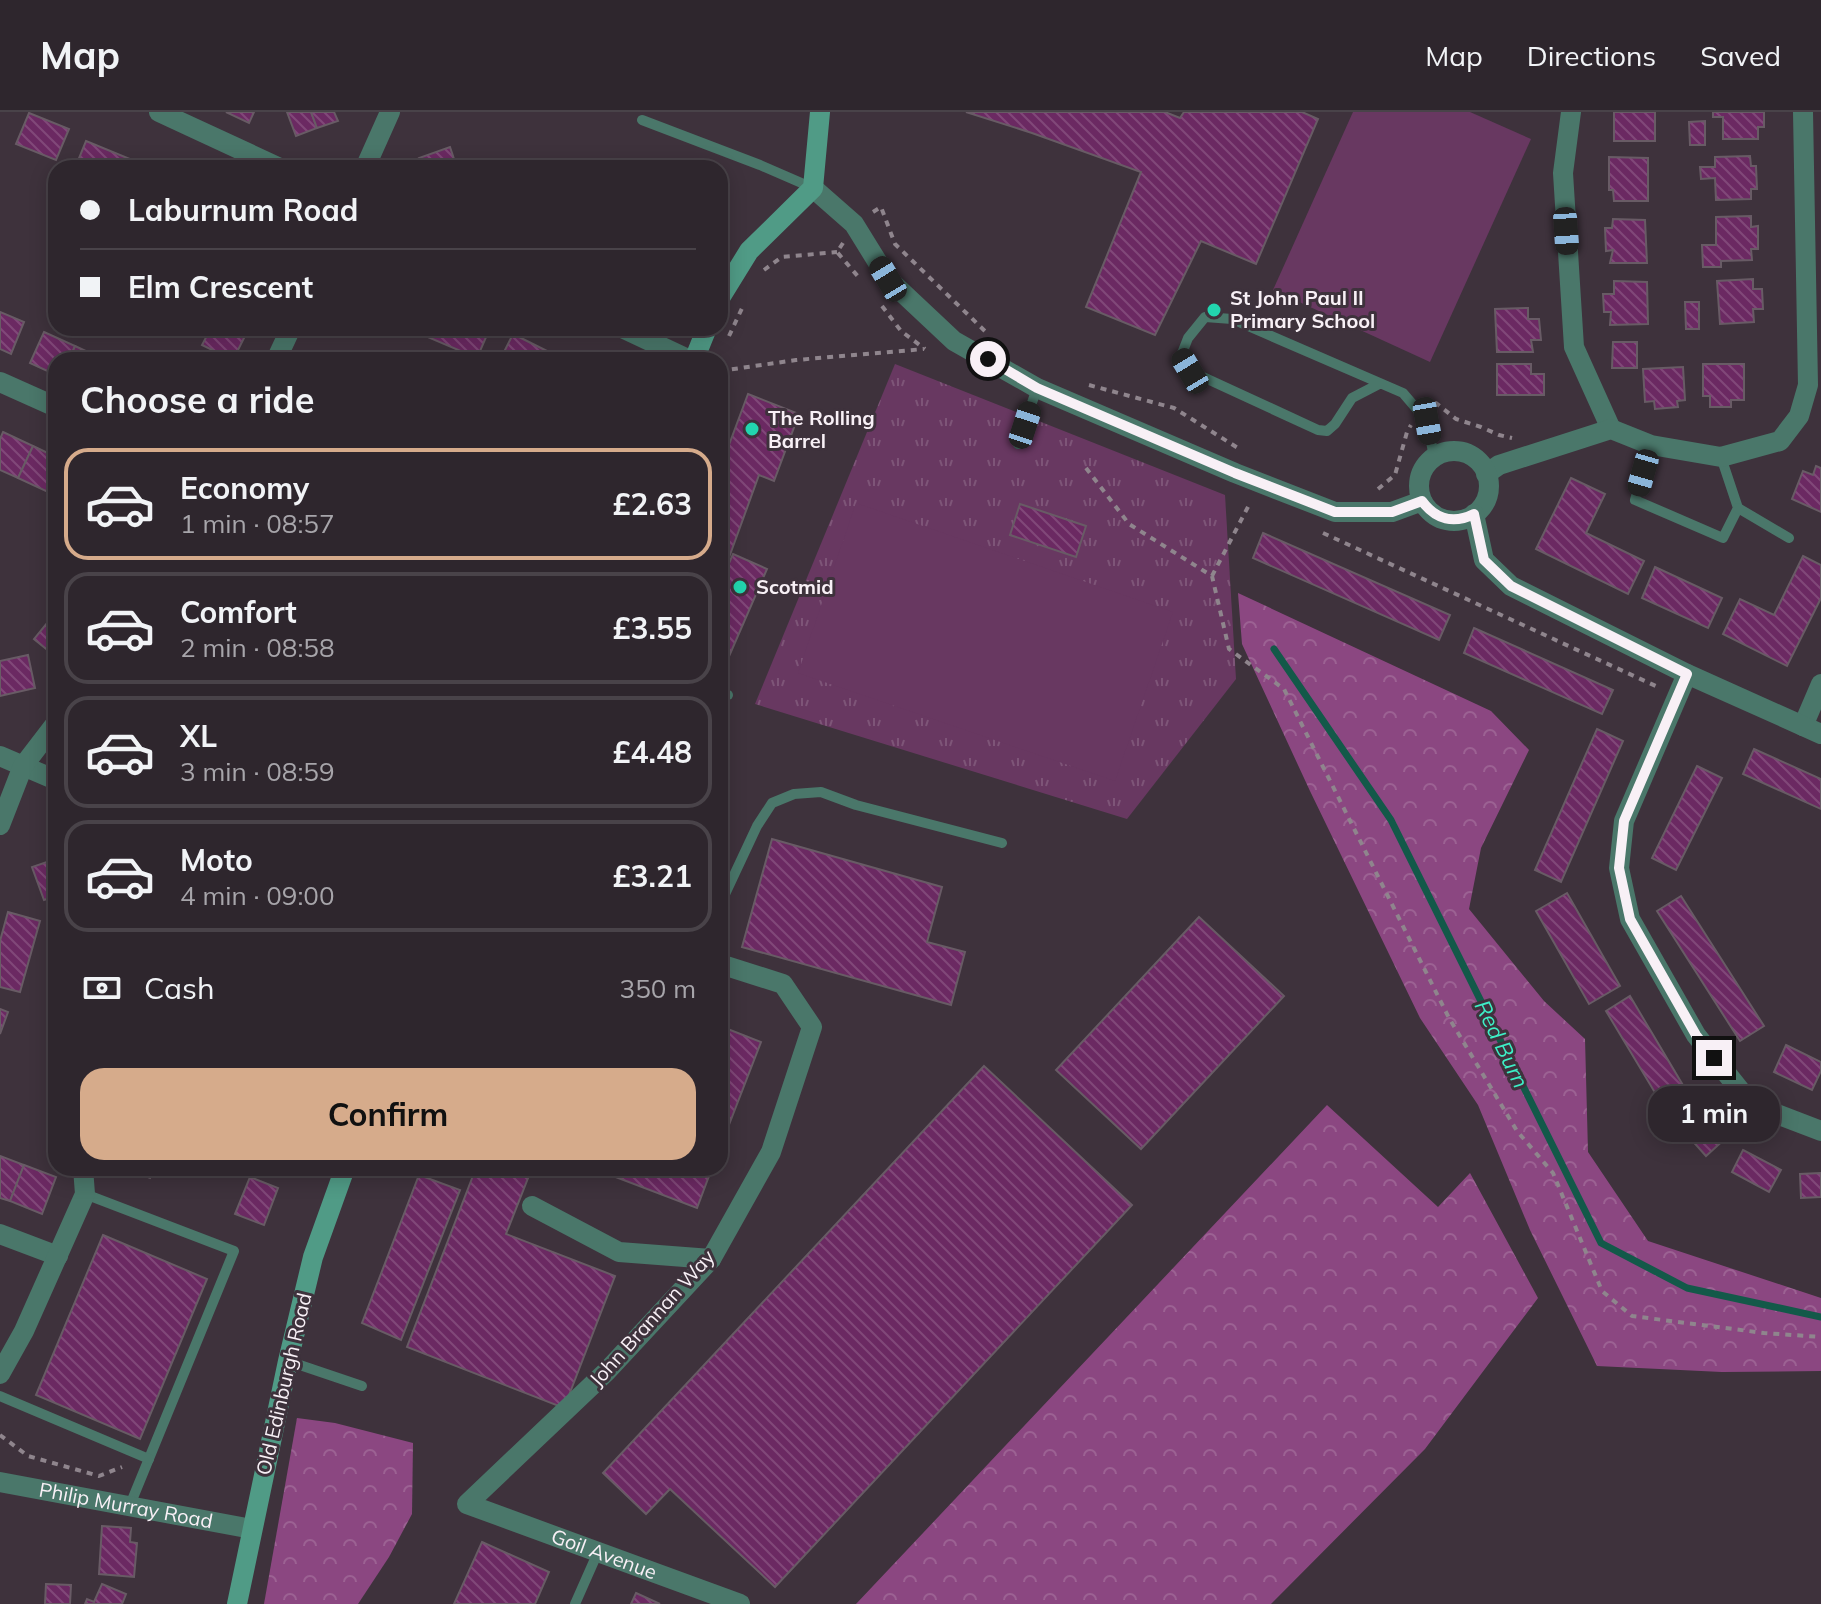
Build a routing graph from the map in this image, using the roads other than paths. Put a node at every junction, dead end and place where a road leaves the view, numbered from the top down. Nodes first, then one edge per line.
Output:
1 (159, 112) edge
2 (390, 112) edge
3 (820, 112) edge
4 (1571, 112) edge
5 (1803, 112) edge
6 (642, 120) dead end
7 (263, 160) edge
8 (369, 160) edge
9 (813, 188) junction
10 (728, 285) edge
11 (640, 336) edge
12 (674, 352) edge
13 (0, 382) edge
14 (1379, 384) junction
15 (1037, 388) junction
16 (48, 403) edge
17 (1611, 429) junction
18 (1018, 444) dead end
19 (1651, 445) junction
20 (1434, 457) junction
21 (1721, 457) junction
22 (1486, 474) junction
23 (1422, 501) junction
24 (1738, 508) junction
25 (1474, 514) junction
26 (1789, 538) dead end
27 (1687, 674) junction
28 (1821, 684) edge
29 (1812, 730) edge
30 (48, 733) edge
31 (0, 756) edge
32 (23, 766) junction
33 (48, 777) edge
34 (0, 825) edge
35 (1002, 843) dead end
36 (728, 888) edge
37 (728, 967) edge
38 (1821, 1131) edge
39 (84, 1176) edge
40 (342, 1176) edge
41 (85, 1194) junction
42 (532, 1206) dead end
43 (0, 1234) edge
44 (58, 1256) junction
45 (711, 1259) junction
46 (288, 1361) junction
47 (0, 1374) edge
48 (362, 1386) dead end
49 (0, 1396) edge
50 (149, 1459) junction
51 (0, 1482) edge
52 (467, 1504) joint
53 (130, 1505) junction
54 (252, 1529) junction
55 (598, 1552) junction
56 (237, 1604) edge
57 (575, 1604) edge
58 (740, 1604) edge

1 - 7 street
2 - 8 street
3 - 9 main road
4 - 17 street
5 - 21 street
6 - 9 lane
9 - 10 main road
9 - 15 street
11 - 12 street
13 - 16 street
14 - 14 lane
14 - 20 lane
15 - 18 lane
15 - 23 street
17 - 19 street
17 - 22 street
19 - 21 street
19 - 24 lane
20 - 22 street
20 - 23 street
21 - 24 lane
22 - 25 street
23 - 25 street
24 - 26 lane
25 - 27 street
27 - 29 street
27 - 38 street
28 - 29 street
30 - 32 street
31 - 32 street
32 - 33 street
32 - 34 street
35 - 36 lane
37 - 45 street, John Brannan Way
39 - 41 street
40 - 46 main road, Old Edinburgh Road
41 - 44 street
41 - 50 lane
42 - 45 street
43 - 44 street
44 - 47 street
45 - 52 street, John Brannan Way
46 - 48 lane
46 - 54 main road, Old Edinburgh Road
49 - 50 lane
50 - 53 lane
51 - 53 street, Philip Murray Road
52 - 55 street, Goil Avenue
53 - 54 street, Philip Murray Road
54 - 56 main road, Old Edinburgh Road
55 - 57 lane
55 - 58 street, Goil Avenue

